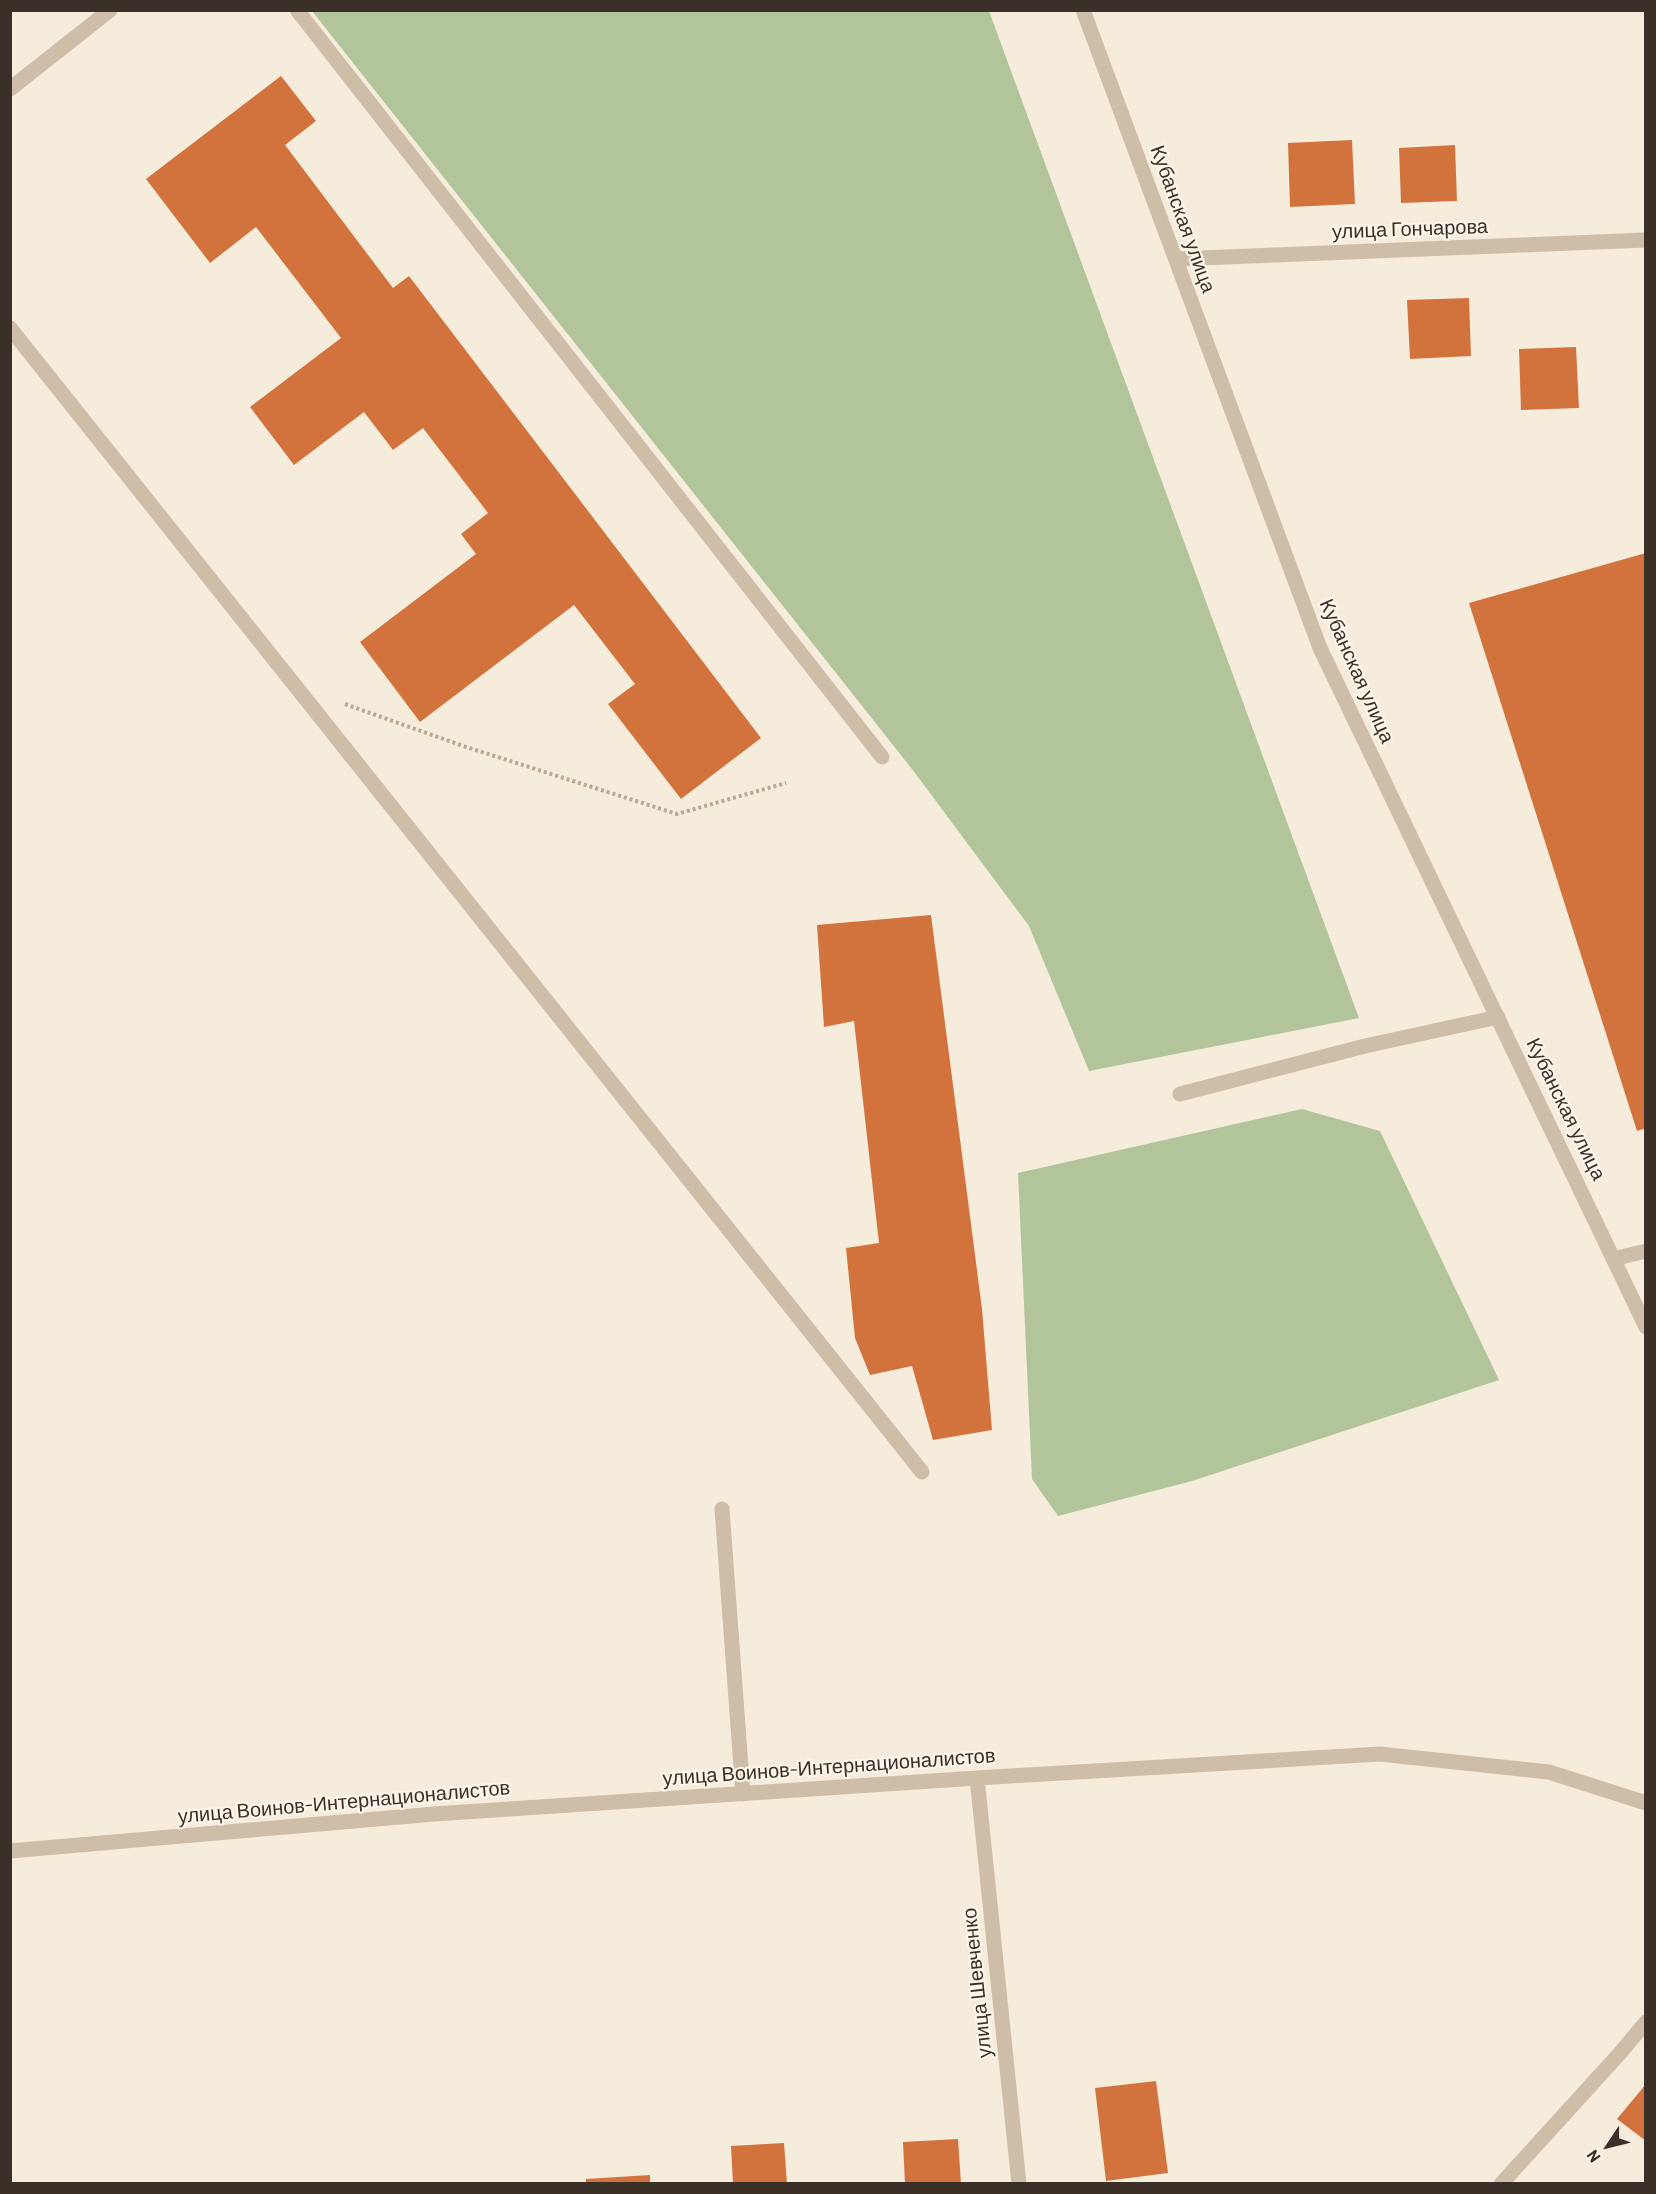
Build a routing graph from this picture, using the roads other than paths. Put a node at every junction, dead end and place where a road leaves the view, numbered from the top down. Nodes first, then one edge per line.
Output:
1 (110, 10) edge
2 (297, 10) edge
3 (1083, 10) edge
4 (10, 89) edge
5 (1646, 240) edge
6 (1176, 259) junction
7 (10, 328) edge
8 (882, 757) dead end
9 (1498, 1017) junction
10 (1180, 1094) dead end
11 (1646, 1251) edge
12 (1613, 1259) junction
13 (1646, 1327) edge
14 (922, 1472) dead end
15 (722, 1509) dead end
16 (977, 1778) junction
17 (743, 1794) junction
18 (1646, 1803) edge
19 (10, 1851) edge
20 (1646, 2022) edge
21 (1020, 2184) edge
22 (1501, 2184) edge

1 - 4 street
2 - 8 street
3 - 6 street, Кубанская улица
5 - 6 street, улица Гончарова
6 - 9 street, Кубанская улица
7 - 14 street
9 - 10 street
9 - 12 street, Кубанская улица
11 - 12 street
12 - 13 street, Кубанская улица
15 - 17 street
16 - 17 street, улица Воинов-Интернационалистов
16 - 18 street, улица Воинов-Интернационалистов
16 - 21 street, улица Шевченко
17 - 19 street, улица Воинов-Интернационалистов
20 - 22 street

